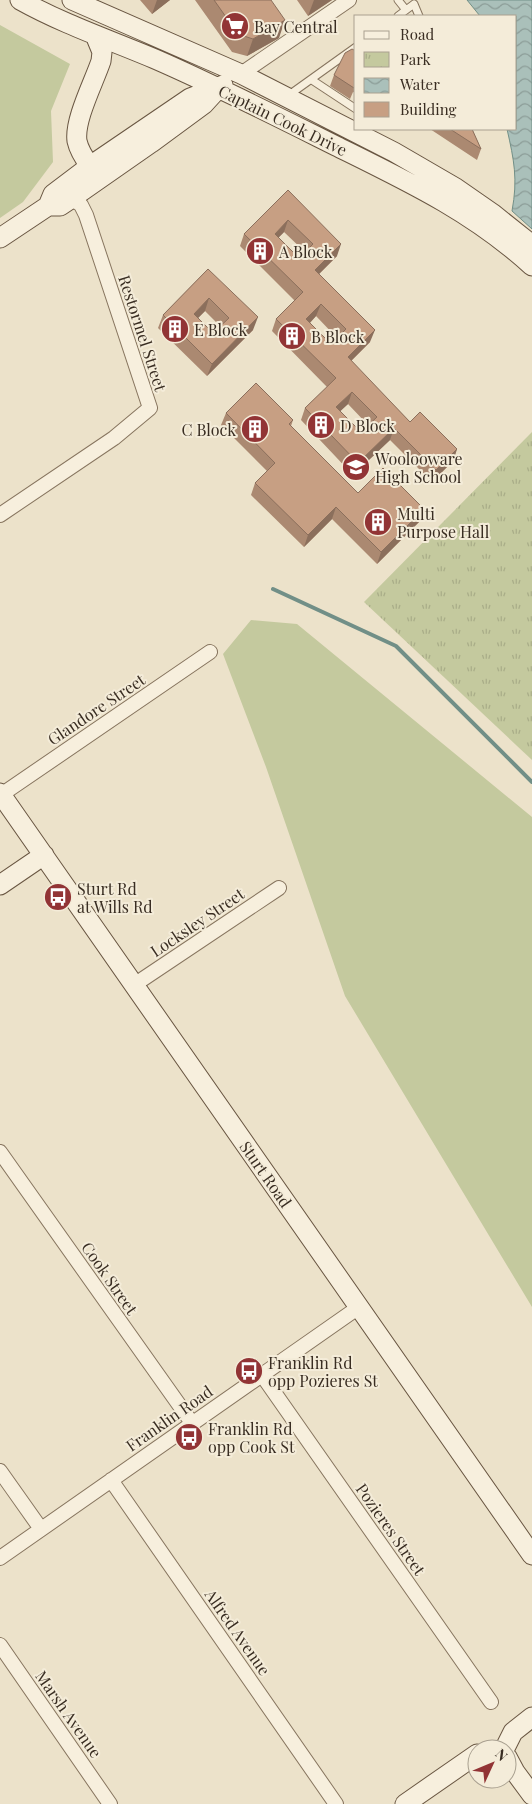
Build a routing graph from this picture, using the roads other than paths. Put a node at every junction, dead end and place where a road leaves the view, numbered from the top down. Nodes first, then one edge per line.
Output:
1 (20, 0) edge
2 (72, 0) edge
3 (349, 0) edge
4 (398, 0) edge
5 (406, 10) junction
6 (399, 15) edge
7 (419, 15) edge
8 (96, 35) junction
9 (354, 48) edge
10 (241, 74) junction
11 (312, 80) junction
12 (219, 88) junction
13 (287, 97) junction
14 (354, 109) edge
15 (354, 128) edge
16 (368, 134) edge
17 (152, 143) junction
18 (90, 166) junction
19 (65, 194) junction
20 (0, 238) edge
21 (532, 245) edge
22 (532, 266) edge
23 (0, 515) edge
24 (210, 652) dead end
25 (1, 794) edge
26 (44, 855) junction
27 (0, 885) edge
28 (279, 888) dead end
29 (134, 985) junction
30 (0, 1152) edge
31 (359, 1307) junction
32 (262, 1375) junction
33 (192, 1424) junction
34 (0, 1471) edge
35 (111, 1480) junction
36 (41, 1529) junction
37 (532, 1555) edge
38 (0, 1558) edge
39 (0, 1644) edge
40 (491, 1702) dead end
41 (532, 1717) edge
42 (509, 1739) edge
43 (467, 1761) edge
44 (517, 1775) edge
45 (532, 1795) edge
46 (110, 1804) edge
47 (336, 1804) edge
48 (405, 1804) edge

1 - 8 street, Captain Cook Drive
2 - 10 street, Captain Cook Drive
3 - 10 street
4 - 5 lane
5 - 6 lane
5 - 7 lane
8 - 12 street, Captain Cook Drive
8 - 18 street
9 - 11 lane
10 - 12 street
10 - 13 street, Captain Cook Drive
11 - 13 lane
11 - 14 lane
12 - 17 street
12 - 18 street
12 - 22 street, Captain Cook Drive
13 - 15 street, Captain Cook Drive
16 - 21 street, Captain Cook Drive
17 - 18 street
17 - 19 street
18 - 19 street
19 - 20 street
19 - 23 street, Restormel Street
24 - 25 street, Glandore Street
25 - 26 street, Sturt Road
26 - 27 street
26 - 29 street, Sturt Road
28 - 29 street, Locksley Street
29 - 31 street, Sturt Road
30 - 33 street, Cook Street
31 - 32 street, Franklin Road
31 - 37 street, Sturt Road
32 - 33 street, Franklin Road
32 - 40 street, Pozieres Street
33 - 35 street, Franklin Road
34 - 36 street
35 - 36 street, Franklin Road
35 - 47 street, Alfred Avenue
36 - 38 street, Franklin Road
39 - 46 street, Marsh Avenue
41 - 42 street
43 - 48 street
44 - 45 street

